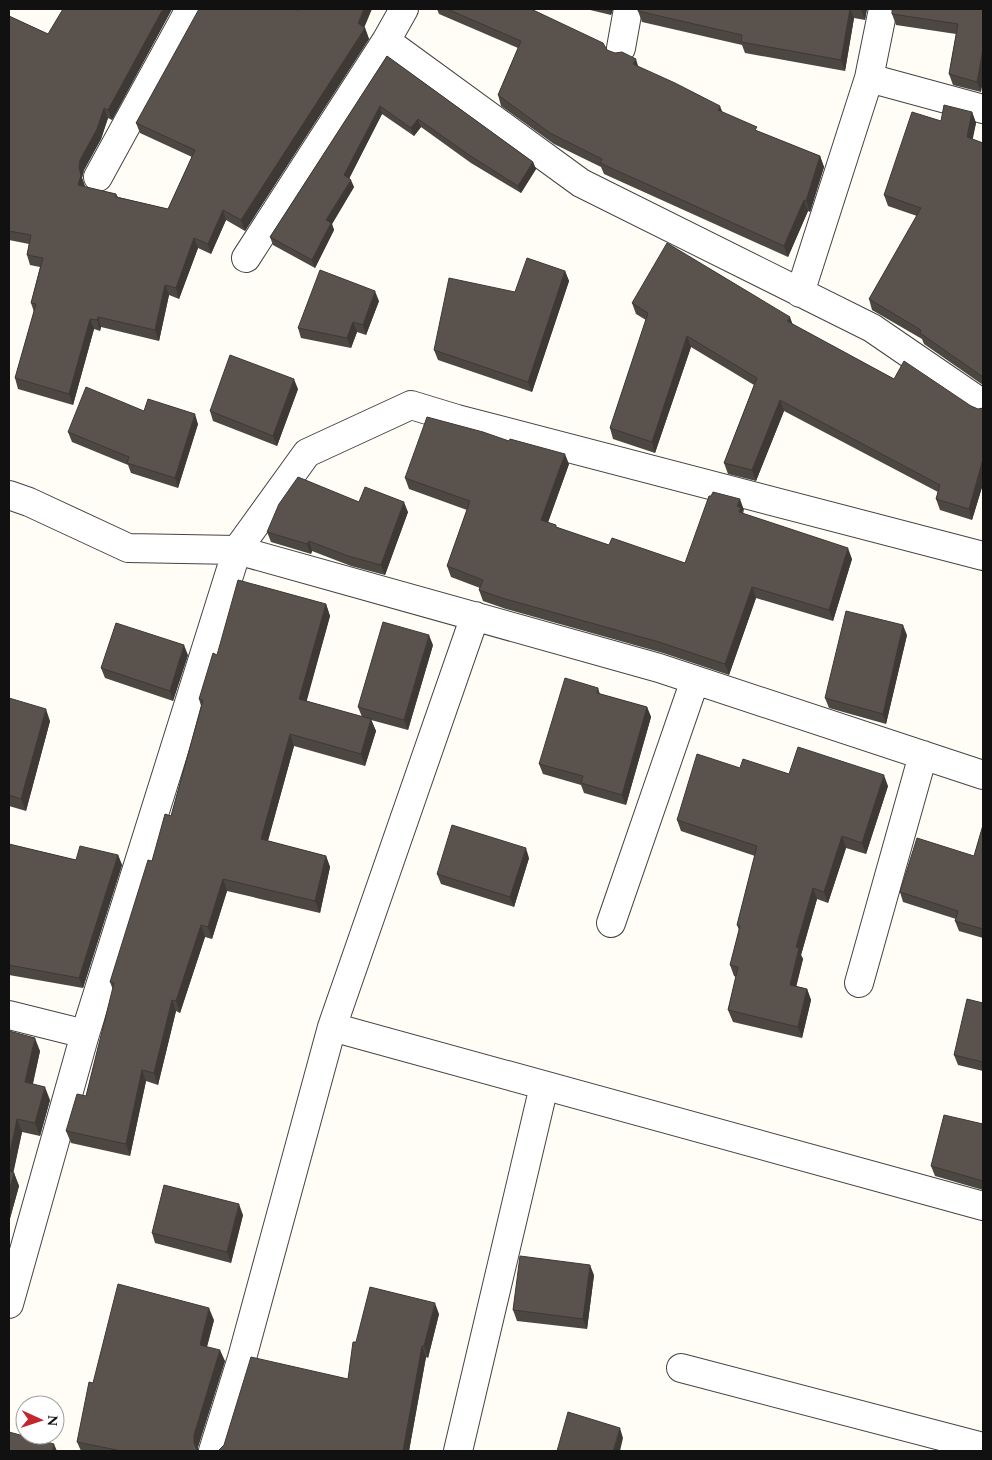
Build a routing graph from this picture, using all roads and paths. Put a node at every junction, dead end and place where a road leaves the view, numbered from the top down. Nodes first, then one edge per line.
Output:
1 (190, 9) edge
2 (404, 9) edge
3 (628, 9) edge
4 (883, 9) edge
5 (386, 42) junction
6 (621, 48) dead end
7 (869, 78) junction
8 (983, 109) edge
9 (98, 177) dead end
10 (246, 258) dead end
11 (800, 293) junction
12 (983, 404) edge
13 (9, 495) edge
14 (237, 550) junction
15 (983, 556) edge
16 (475, 616) junction
17 (695, 680) junction
18 (923, 755) junction
19 (983, 775) edge
20 (611, 923) dead end
21 (859, 983) dead end
22 (9, 1014) edge
23 (332, 1028) junction
24 (85, 1034) junction
25 (544, 1086) junction
26 (983, 1206) edge
27 (9, 1304) edge
28 (681, 1368) dead end
29 (983, 1447) edge
30 (213, 1451) edge
31 (458, 1451) edge

1 - 9 street
2 - 5 street
3 - 6 street
4 - 7 street
5 - 10 street
5 - 11 street
7 - 8 street
7 - 11 street
11 - 12 street
13 - 14 street
14 - 15 street
14 - 16 street
14 - 24 street
16 - 17 street
16 - 23 street
17 - 18 street
17 - 20 street
18 - 19 street
18 - 21 street
22 - 24 street
23 - 25 street
23 - 30 street
24 - 27 street
25 - 26 street
25 - 31 street
28 - 29 street

